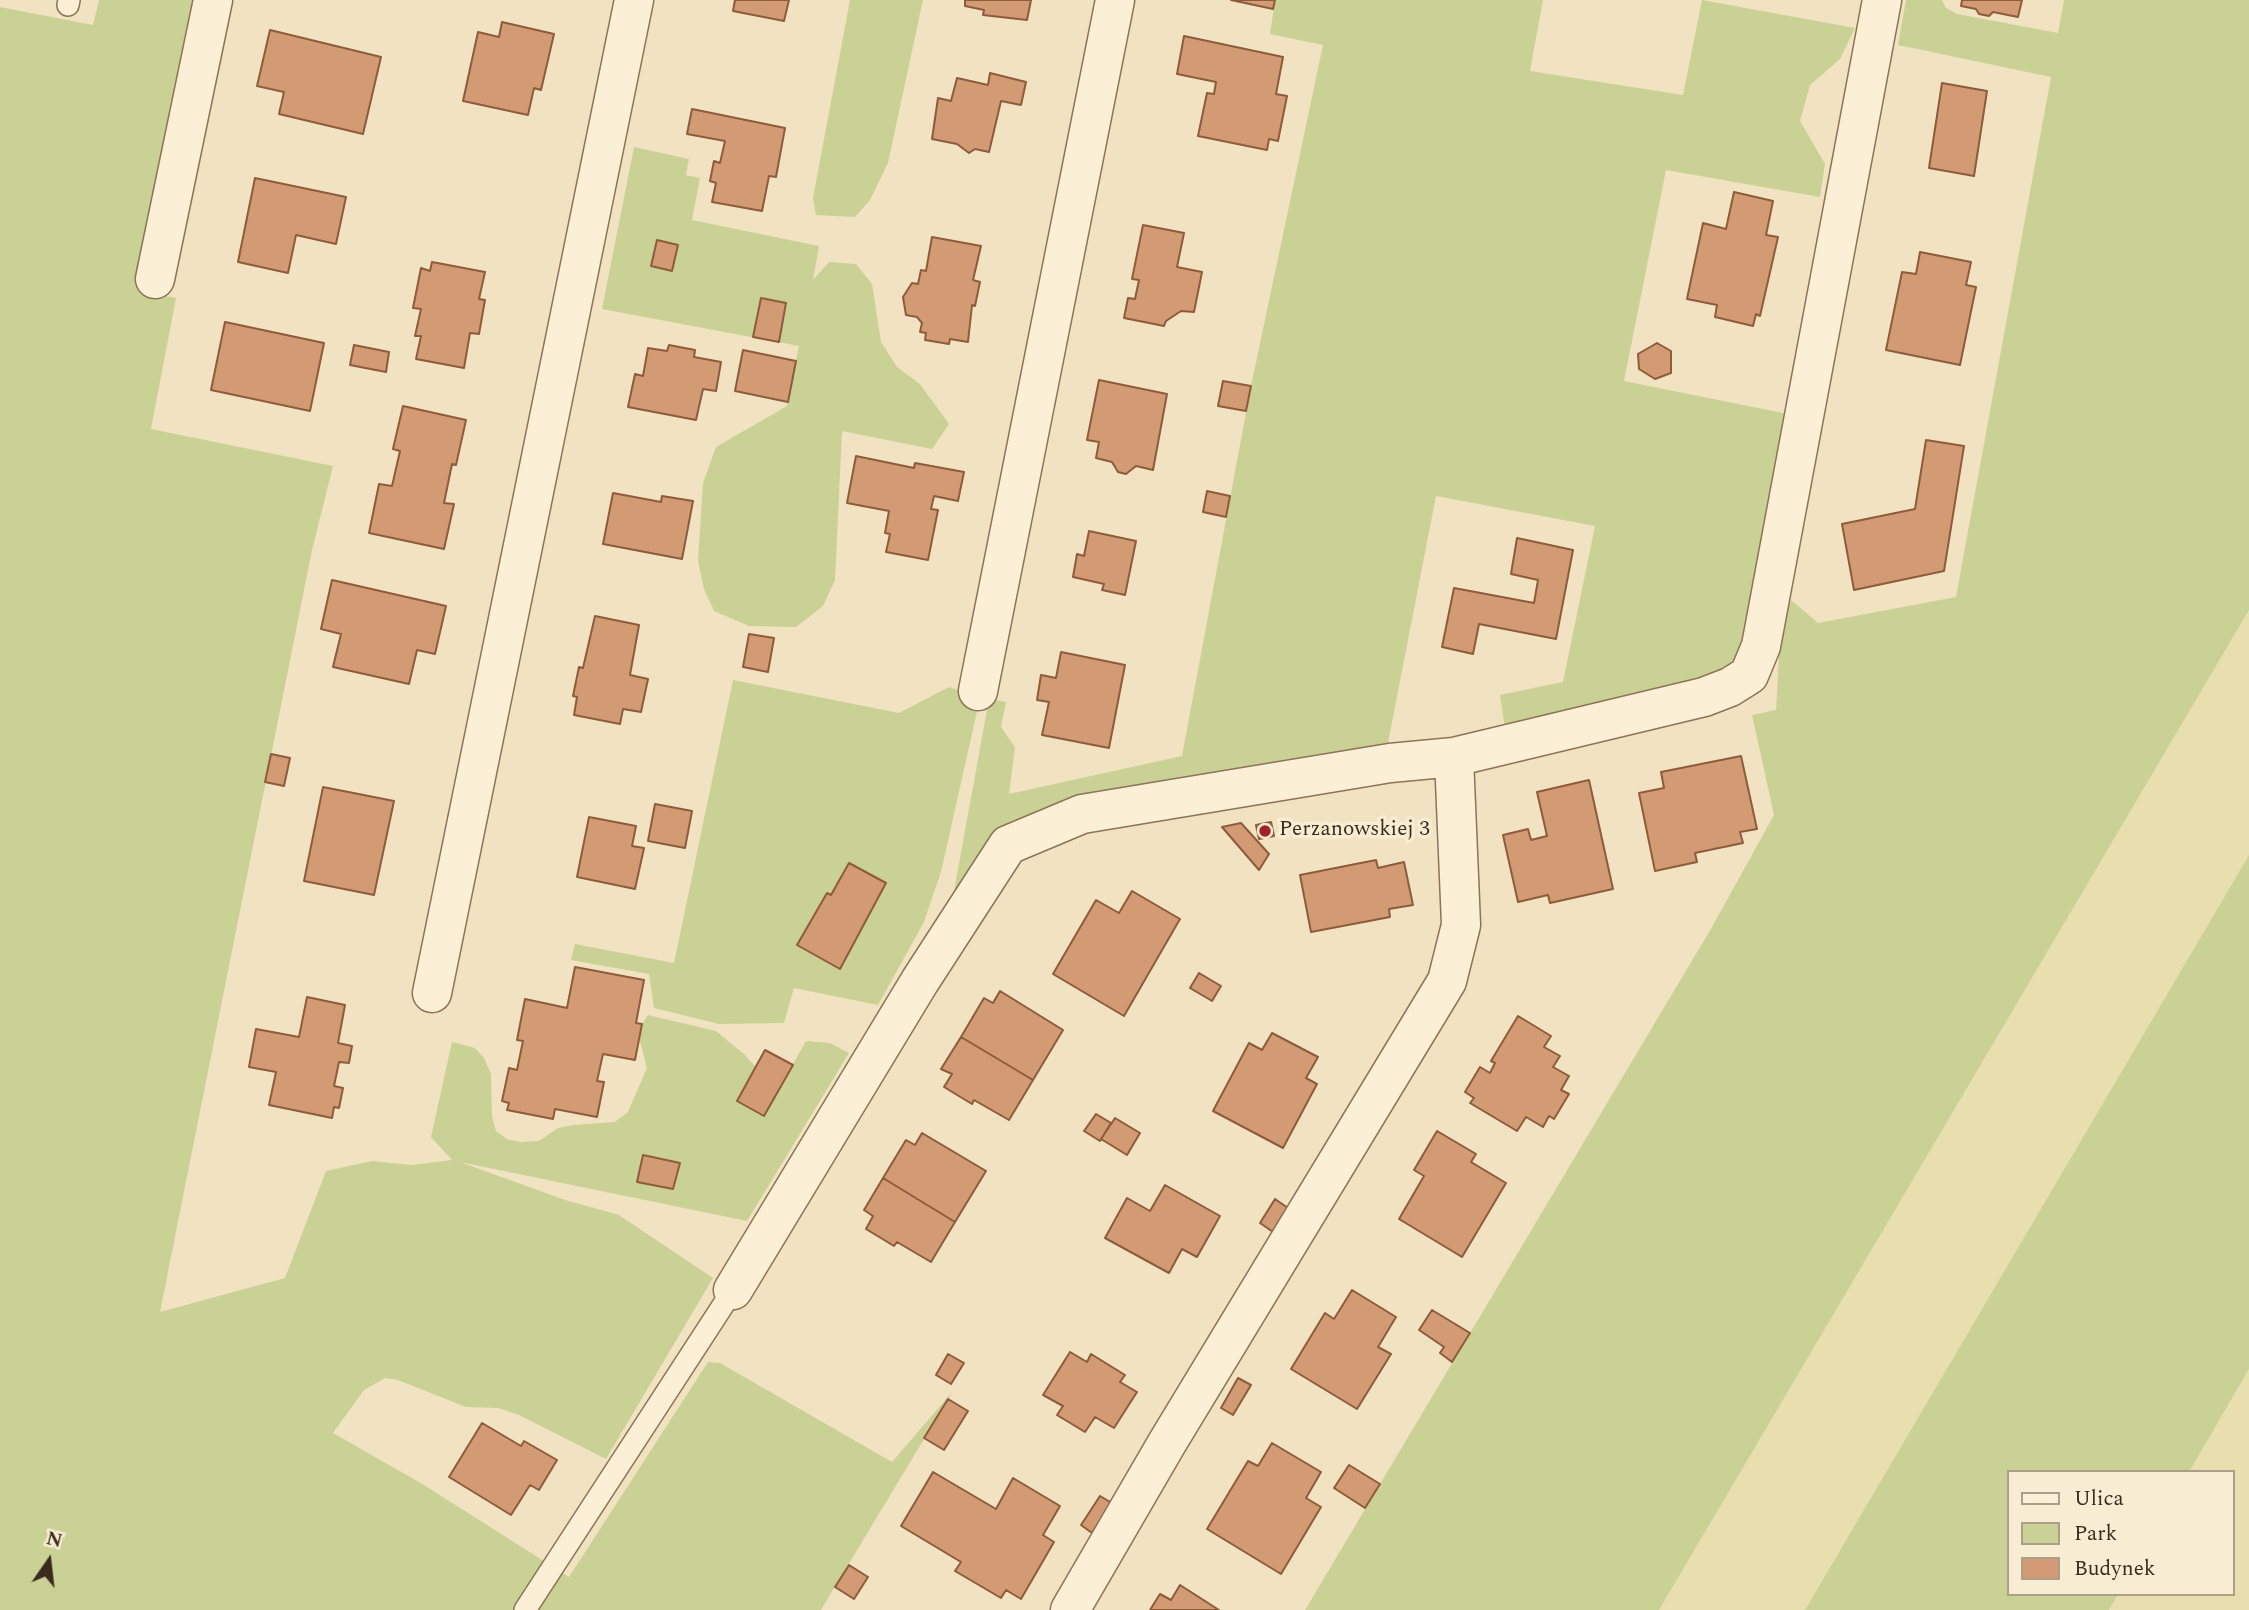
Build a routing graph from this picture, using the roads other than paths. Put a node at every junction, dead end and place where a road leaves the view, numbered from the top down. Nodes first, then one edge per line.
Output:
1 (213, 0) edge
2 (634, 0) edge
3 (1115, 0) edge
4 (1882, 0) edge
5 (155, 279) dead end
6 (978, 691) dead end
7 (1454, 757) junction
8 (432, 993) dead end
9 (733, 1290) joint
10 (525, 1610) edge
11 (1070, 1610) edge

1 - 5 street
2 - 8 street
3 - 6 street
4 - 7 street
7 - 9 street
7 - 11 street
9 - 10 lane

